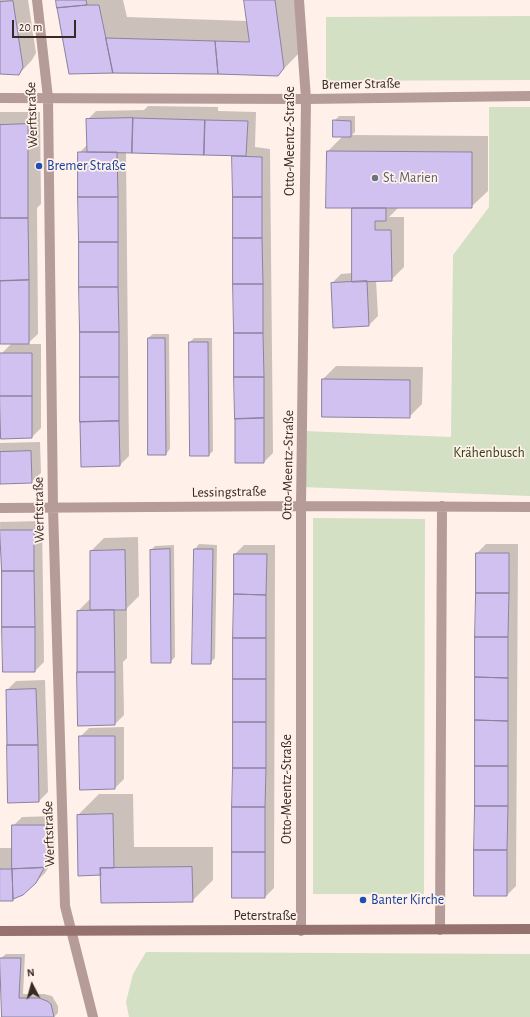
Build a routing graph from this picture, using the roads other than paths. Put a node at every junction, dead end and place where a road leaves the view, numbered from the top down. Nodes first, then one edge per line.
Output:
1 (37, 0) edge
2 (300, 0) edge
3 (530, 96) edge
4 (0, 98) edge
5 (48, 98) junction
6 (306, 99) junction
7 (301, 506) junction
8 (442, 506) junction
9 (530, 507) edge
10 (0, 508) edge
11 (53, 508) junction
12 (440, 930) junction
13 (530, 930) edge
14 (0, 931) edge
15 (71, 931) junction
16 (301, 931) junction
17 (93, 1017) edge

1 - 5 street, Werftstraße
2 - 6 street, Otto-Meentz-Straße
3 - 6 street, Bremer Straße
4 - 5 street, Bremer Straße
5 - 6 street, Bremer Straße
5 - 11 street, Werftstraße
6 - 7 street, Otto-Meentz-Straße
7 - 8 street, Lessingstraße
7 - 11 street, Lessingstraße
7 - 16 street, Otto-Meentz-Straße
8 - 9 street, Lessingstraße
8 - 12 street
10 - 11 street, Lessingstraße
11 - 15 street, Werftstraße
12 - 13 main road, Peterstraße
12 - 16 main road, Peterstraße
14 - 15 main road, Peterstraße
15 - 16 main road, Peterstraße
15 - 17 street, Werftstraße

